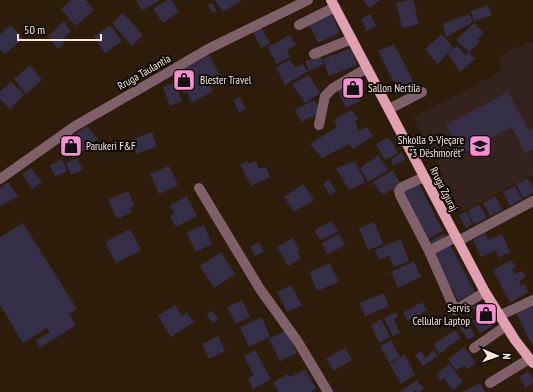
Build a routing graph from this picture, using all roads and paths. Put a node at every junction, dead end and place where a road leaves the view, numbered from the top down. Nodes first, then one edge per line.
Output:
1 (308, 0) edge
2 (333, 3) edge
3 (299, 24) dead end
4 (352, 39) junction
5 (314, 54) dead end
6 (367, 68) junction
7 (422, 92) dead end
8 (389, 109) junction
9 (319, 125) dead end
10 (424, 177) junction
11 (0, 179) edge
12 (199, 188) dead end
13 (533, 201) edge
14 (457, 239) junction
15 (429, 251) junction
16 (485, 292) junction
17 (533, 300) edge
18 (499, 316) junction
19 (506, 326) junction
20 (474, 348) dead end
21 (531, 361) edge
22 (490, 383) dead end
23 (328, 392) edge

1 - 11 street, Rruga Taulantia
2 - 3 street
2 - 4 main road, Rruga Zguraj
4 - 5 street
4 - 6 main road, Rruga Zguraj
6 - 8 main road, Rruga Zguraj
6 - 9 street
7 - 8 street
8 - 10 main road, Rruga Zguraj
10 - 14 main road, Rruga Zguraj
10 - 15 street
12 - 23 street
13 - 14 street
14 - 15 street
14 - 16 main road, Rruga Zguraj
15 - 16 street
16 - 18 main road, Rruga Zguraj
17 - 18 street
18 - 19 main road, Rruga Zguraj
19 - 20 street
19 - 21 main road, Rruga Zguraj
21 - 22 street

